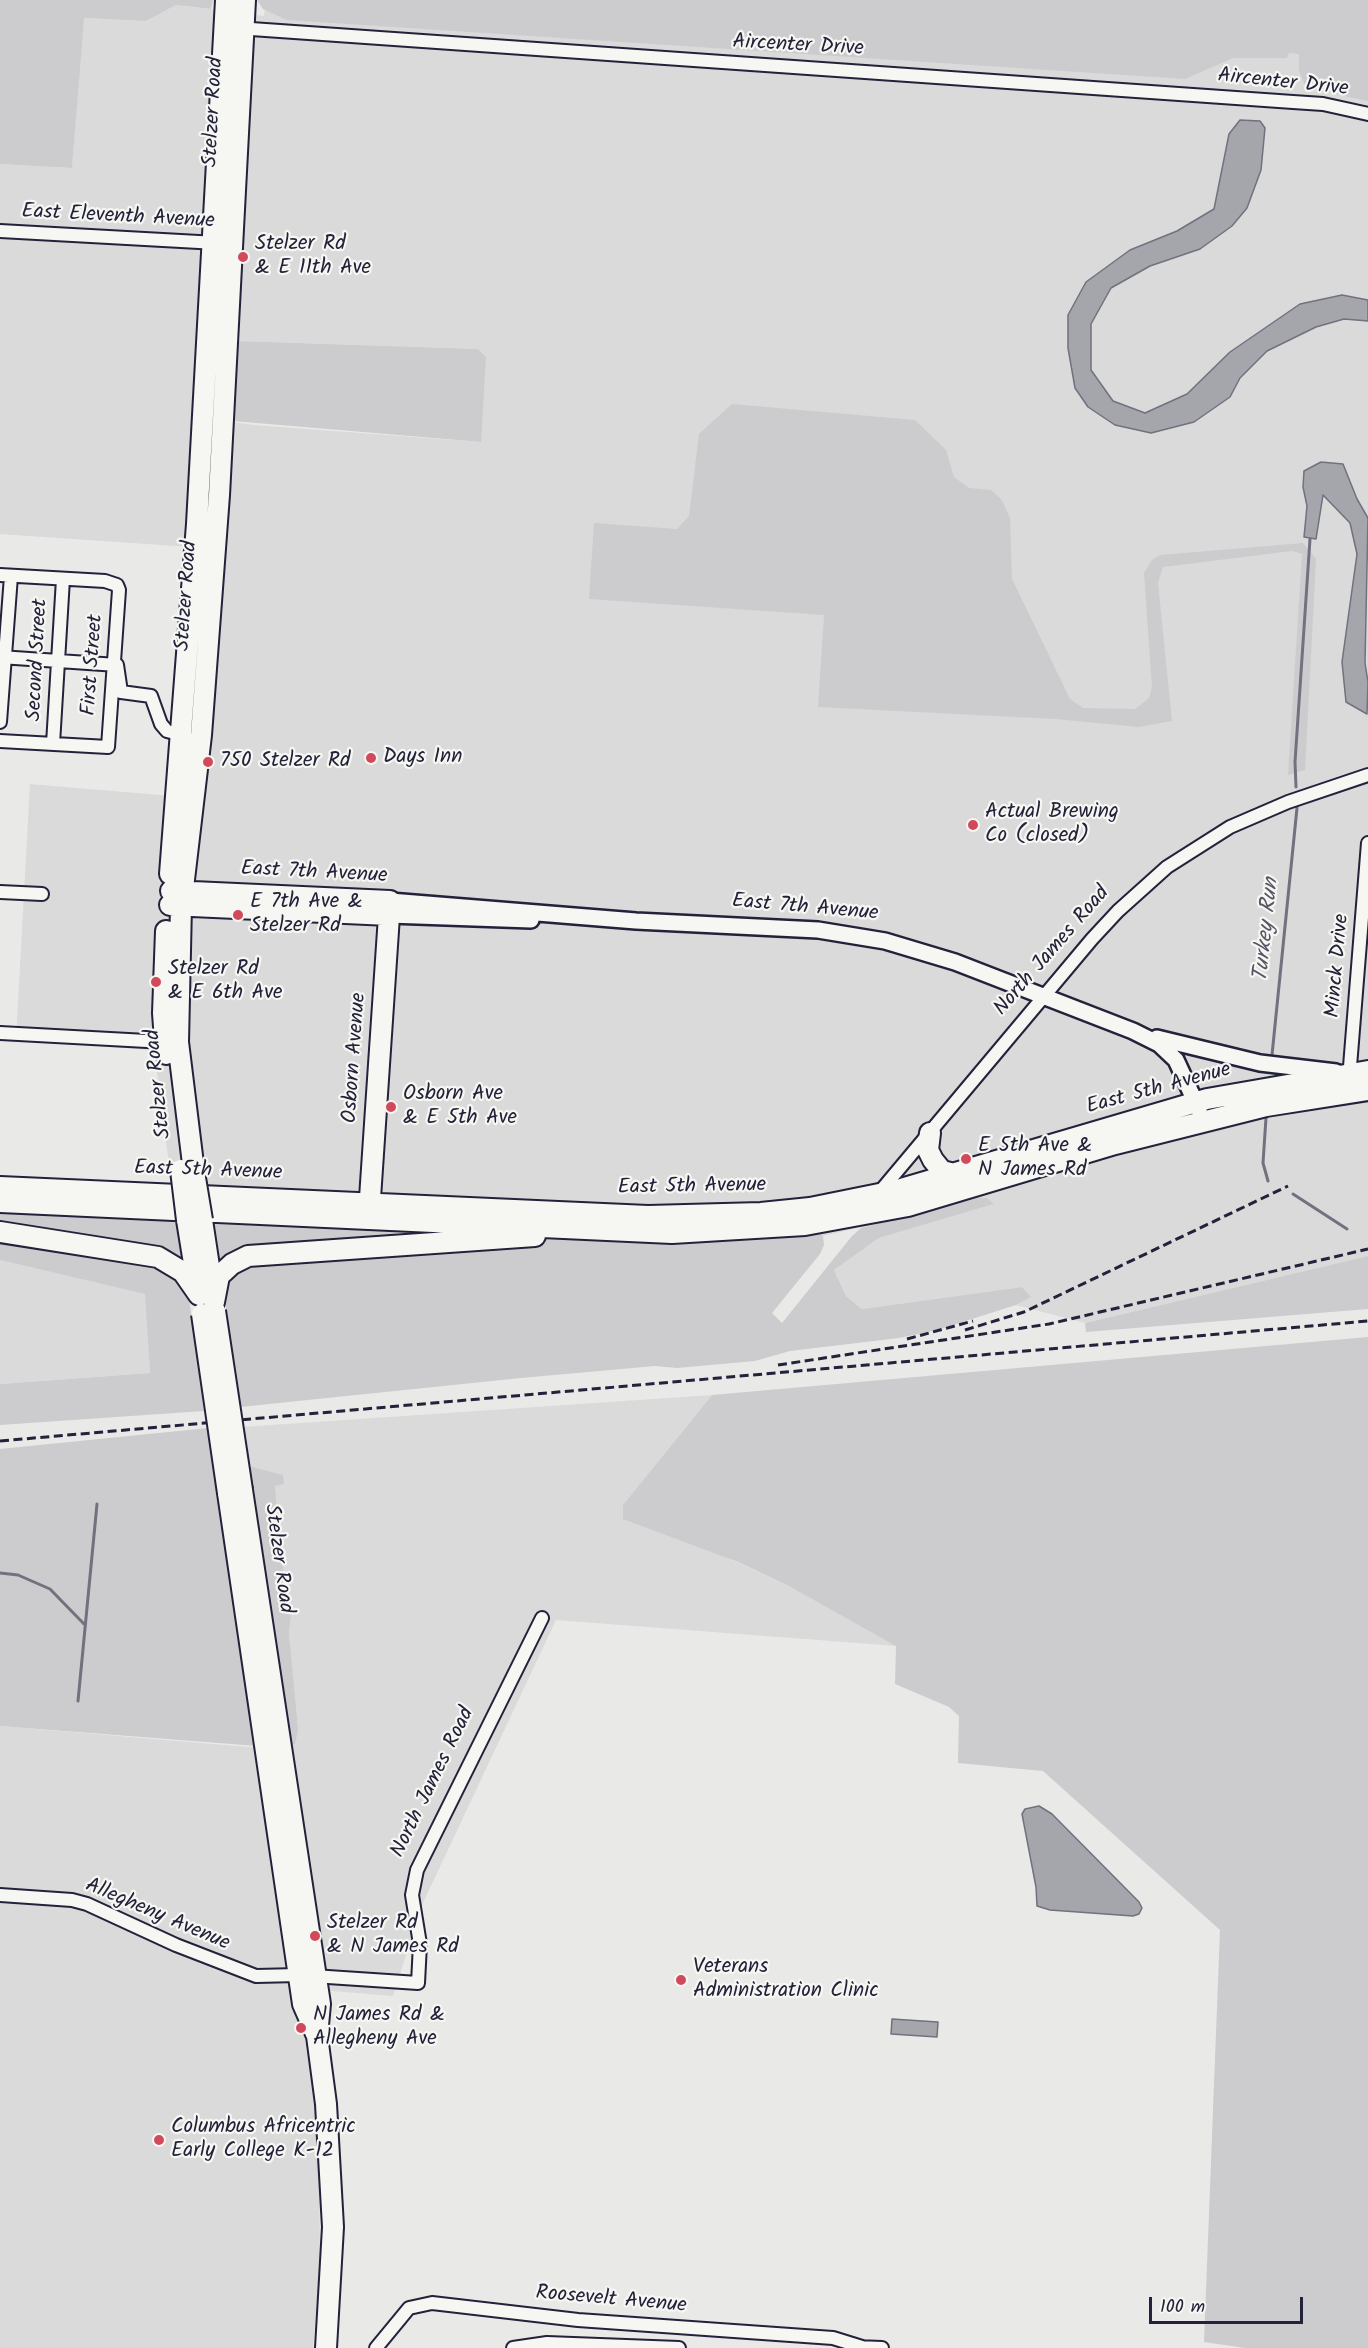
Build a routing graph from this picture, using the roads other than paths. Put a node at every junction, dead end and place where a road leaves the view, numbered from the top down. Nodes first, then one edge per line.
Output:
1 (226, 0) edge
2 (235, 0) edge
3 (245, 0) edge
4 (234, 27) junction
5 (1368, 114) edge
6 (0, 231) edge
7 (213, 243) junction
8 (233, 244) junction
9 (5, 575) edge
10 (63, 579) junction
11 (2, 657) edge
12 (58, 662) junction
13 (114, 665) junction
14 (0, 722) edge
15 (180, 736) junction
16 (200, 737) junction
17 (0, 741) edge
18 (53, 744) junction
19 (1368, 775) edge
20 (1368, 843) edge
21 (185, 856) junction
22 (0, 892) edge
23 (42, 894) dead end
24 (241, 894) junction
25 (175, 898) junction
26 (390, 908) junction
27 (1045, 996) junction
28 (1133, 1031) junction
29 (0, 1033) edge
30 (165, 1041) junction
31 (1368, 1071) edge
32 (1356, 1085) edge
33 (1195, 1102) junction
34 (1204, 1121) junction
35 (930, 1133) junction
36 (187, 1171) junction
37 (954, 1174) junction
38 (0, 1187) edge
39 (878, 1194) junction
40 (0, 1202) edge
41 (370, 1210) junction
42 (860, 1216) junction
43 (657, 1232) junction
44 (0, 1233) edge
45 (208, 1305) junction
46 (542, 1618) dead end
47 (0, 1895) edge
48 (307, 1976) junction
49 (862, 2347) edge
50 (326, 2348) edge
51 (376, 2348) edge
52 (513, 2348) edge
53 (679, 2348) edge
54 (846, 2348) edge
55 (882, 2348) edge

1 - 4 main road, Stelzer Road
2 - 4 main road
3 - 4 main road, Stelzer Road
4 - 5 street, Aircenter Drive
4 - 7 main road, Stelzer Road
4 - 8 main road, Stelzer Road
6 - 7 street, East Eleventh Avenue
7 - 8 street, East Eleventh Avenue
7 - 15 main road, Stelzer Road
8 - 16 main road, Stelzer Road
9 - 10 street
9 - 11 street
10 - 12 street, Second Street
10 - 13 street, First Street
11 - 12 street
11 - 14 street
12 - 13 street
12 - 18 street, Second Street
13 - 15 street
13 - 18 street, First Street
15 - 16 street
15 - 25 main road, Stelzer Road
16 - 21 main road, Stelzer Road
17 - 18 street
19 - 27 street, North James Road
20 - 32 street, Minck Drive
21 - 24 main road
21 - 25 main road, Stelzer Road
22 - 23 street
24 - 25 main road, East 7th Avenue
24 - 26 main road, East 7th Avenue
25 - 26 main road, East 7th Avenue
25 - 30 main road, Stelzer Road
25 - 36 main road, Stelzer Road
26 - 27 street, East 7th Avenue
26 - 41 main road, Osborn Avenue
27 - 28 street, East 7th Avenue
27 - 35 street, North James Road
28 - 32 street, East 7th Avenue
28 - 33 street, East 7th Avenue
29 - 30 street
30 - 36 main road, Stelzer Road
31 - 32 main road, East 5th Avenue
32 - 33 main road, East 5th Avenue
32 - 34 main road, East 5th Avenue
33 - 34 street, East 7th Avenue
33 - 37 main road, East 5th Avenue
34 - 42 main road, East 5th Avenue
35 - 37 main road
35 - 39 street, North James Road
36 - 45 main road, Stelzer Road, bridge
37 - 39 main road, East 5th Avenue
38 - 41 main road, East 5th Avenue
39 - 41 main road, East 5th Avenue
39 - 42 street, North James Road
40 - 41 main road, East 5th Avenue
41 - 43 main road, East 5th Avenue
42 - 43 main road, East 5th Avenue
43 - 45 main road
44 - 45 main road
45 - 48 main road, Stelzer Road, bridge
46 - 48 street, North James Road
47 - 48 street, Allegheny Avenue
48 - 50 main road
49 - 51 street, Roosevelt Avenue
49 - 54 street, Roosevelt Avenue
49 - 55 street, Roosevelt Avenue
52 - 53 street, Roosevelt Avenue

